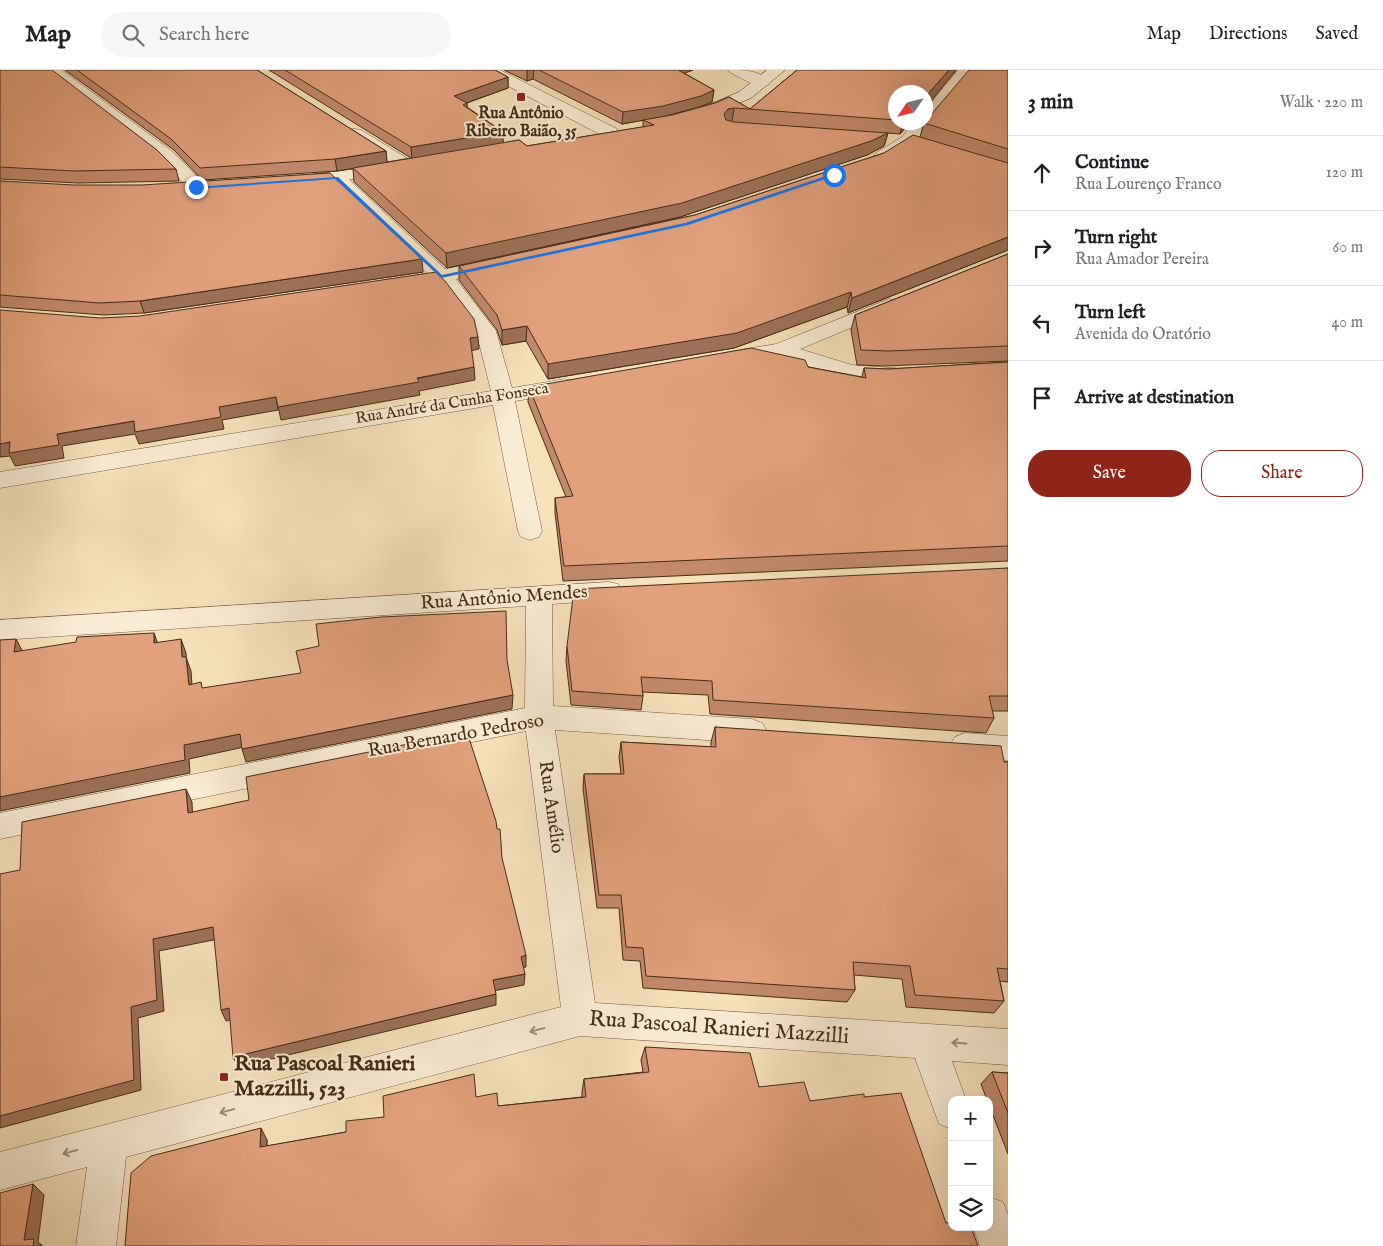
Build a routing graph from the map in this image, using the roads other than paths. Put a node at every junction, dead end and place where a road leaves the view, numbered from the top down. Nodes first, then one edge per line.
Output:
1 (52, 70) edge
2 (488, 70) edge
3 (736, 70) edge
4 (777, 70) edge
5 (966, 70) edge
6 (762, 82) junction
7 (933, 110) edge
8 (681, 119) edge
9 (344, 126) edge
10 (628, 130) edge
11 (921, 130) edge
12 (611, 133) junction
13 (582, 138) edge
14 (879, 139) edge
15 (917, 143) junction
16 (866, 163) edge
17 (427, 164) edge
18 (409, 167) junction
19 (337, 178) junction
20 (280, 182) edge
21 (215, 186) edge
22 (515, 260) edge
23 (441, 277) junction
24 (386, 286) edge
25 (908, 298) edge
26 (781, 349) junction
27 (714, 361) edge
28 (922, 373) edge
29 (589, 382) edge
30 (503, 396) junction
31 (0, 480) edge
32 (530, 532) dead end
33 (634, 590) edge
34 (539, 595) junction
35 (0, 630) edge
36 (539, 717) junction
37 (779, 733) edge
38 (938, 743) edge
39 (1008, 748) edge
40 (0, 826) edge
41 (580, 1019) junction
42 (926, 1041) junction
43 (1008, 1047) edge
44 (948, 1101) edge
45 (108, 1142) junction
46 (0, 1171) edge
47 (993, 1227) edge
48 (96, 1246) edge
49 (1000, 1246) edge

1 - 21 street
2 - 12 street
3 - 6 street
4 - 6 street
5 - 7 street
6 - 8 street
9 - 18 street
10 - 12 street
11 - 15 street
12 - 13 street
14 - 15 street
15 - 16 street
17 - 18 street
18 - 19 street
19 - 20 street
19 - 23 street
22 - 23 street
23 - 24 street
23 - 30 street
25 - 26 street
26 - 27 street
26 - 28 street
29 - 30 street, Rua André da Cunha Fonseca
30 - 31 street, Rua André da Cunha Fonseca
30 - 32 street
33 - 34 street, Rua Antônio Mendes
34 - 35 street, Rua Antônio Mendes
34 - 36 street, Rua Amélio
36 - 37 street, Rua Bernardo Pedroso
36 - 40 street, Rua Bernardo Pedroso
36 - 41 street, Rua Amélio
38 - 39 street
41 - 42 street, Rua Pascoal Ranieri Mazzilli
41 -> 45 street, Rua Pascoal Ranieri Mazzilli
43 -> 42 street, Rua Pascoal Ranieri Mazzilli
42 - 44 street
45 -> 46 street, Rua Pascoal Ranieri Mazzilli
45 - 48 street
47 - 49 street

